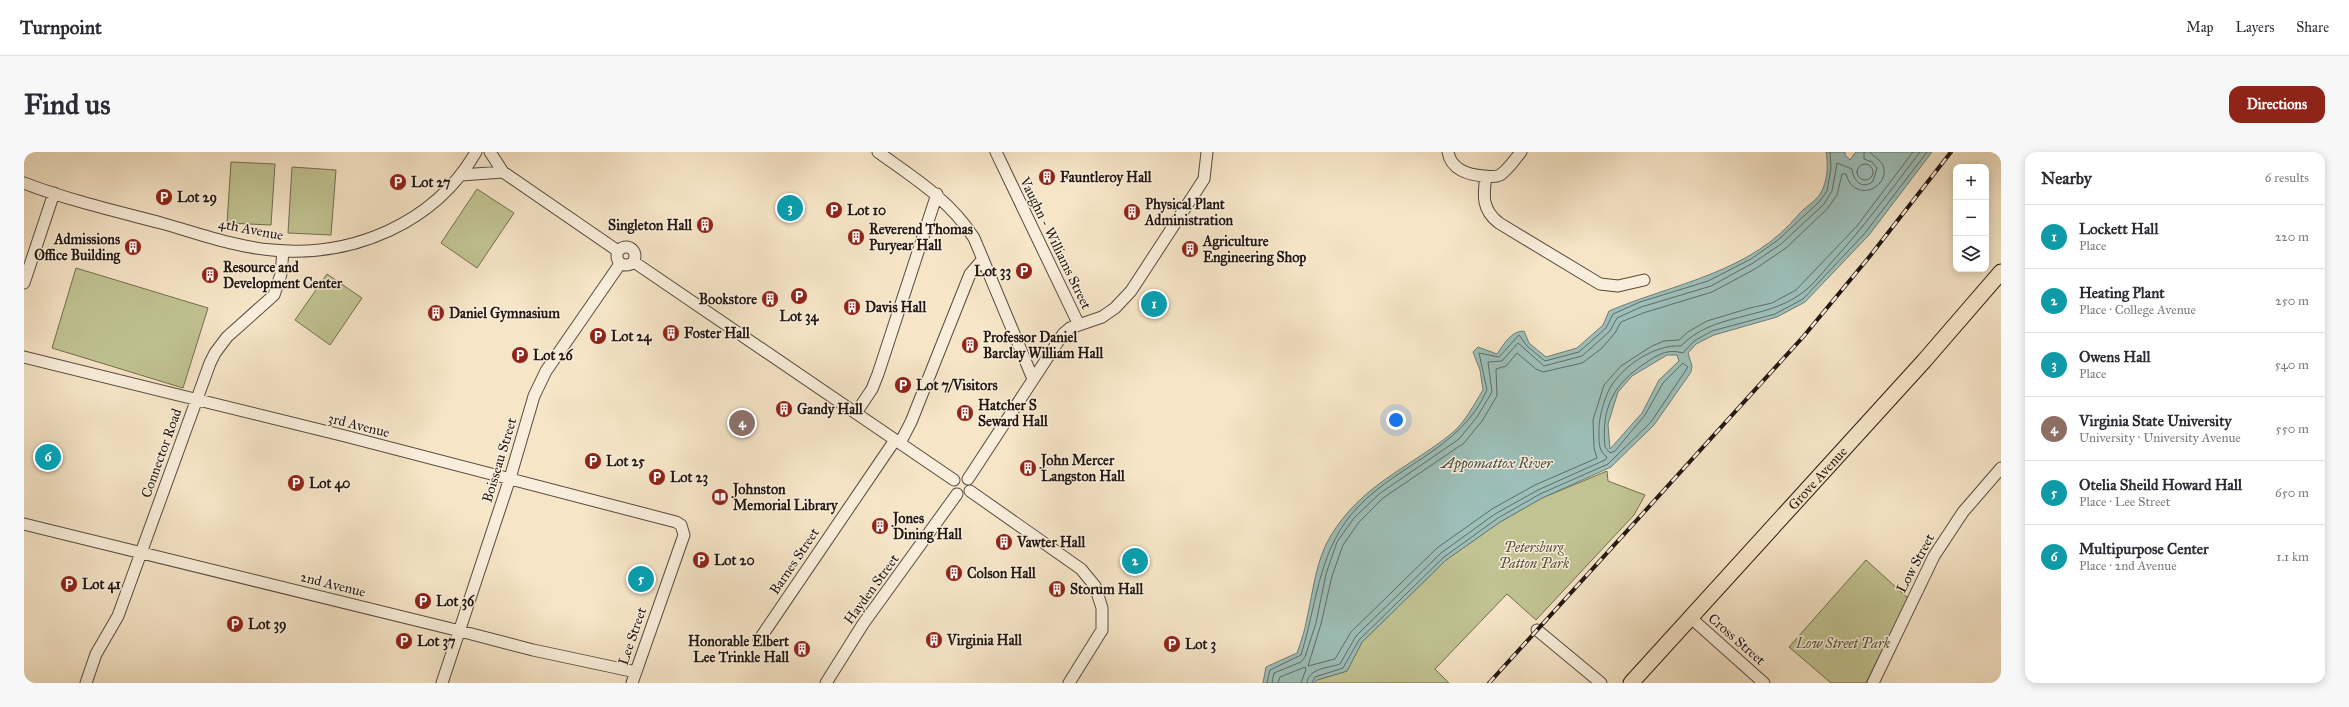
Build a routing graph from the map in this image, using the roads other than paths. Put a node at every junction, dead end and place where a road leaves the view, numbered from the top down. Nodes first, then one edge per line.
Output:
1 (490, 152) edge
2 (878, 152) edge
3 (996, 152) edge
4 (1207, 152) edge
5 (1448, 152) edge
6 (1521, 152) edge
7 (474, 155) edge
8 (503, 172) junction
9 (461, 175) junction
10 (1486, 176) junction
11 (24, 183) edge
12 (54, 193) junction
13 (937, 194) junction
14 (283, 251) junction
15 (618, 251) junction
16 (983, 259) junction
17 (634, 262) junction
18 (620, 264) junction
19 (2001, 272) edge
20 (1644, 280) dead end
21 (24, 283) edge
22 (1079, 325) junction
23 (24, 357) edge
24 (1033, 379) junction
25 (196, 399) junction
26 (856, 413) junction
27 (898, 441) junction
28 (2001, 468) edge
29 (510, 478) junction
30 (968, 479) junction
31 (954, 480) junction
32 (970, 491) junction
33 (957, 494) junction
34 (24, 524) edge
35 (682, 530) joint
36 (141, 553) junction
37 (1691, 618) junction
38 (1537, 630) dead end
39 (460, 631) junction
40 (759, 640) dead end
41 (636, 672) junction
42 (86, 683) edge
43 (442, 683) edge
44 (632, 683) edge
45 (826, 683) edge
46 (1068, 683) edge
47 (1601, 683) edge
48 (1631, 683) edge
49 (1764, 683) edge
50 (1873, 683) edge

1 - 8 street
2 - 13 street
3 - 22 street, Vaughn - Williams Street
4 - 22 street
5 - 10 street
6 - 10 street
7 - 9 street, 4th Avenue
8 - 9 street
8 - 15 street
9 - 14 street, 4th Avenue
10 - 20 street
11 - 12 street, 4th Avenue
12 - 14 street, 4th Avenue
12 - 21 street
13 - 16 street
13 - 26 street
14 - 25 street, Connector Road
15 - 17 street
15 - 18 street
16 - 24 street
16 - 27 street, Barnes Street
17 - 18 street
17 - 26 street
18 - 29 street, Boisseau Street
19 - 37 main road, Grove Avenue
22 - 24 street
23 - 25 street, 3rd Avenue
24 - 30 street
25 - 29 street, 3rd Avenue
25 - 36 street, Connector Road
26 - 27 street
27 - 31 street
27 - 40 street, Barnes Street
28 - 50 street, Low Street
29 - 35 street, 3rd Avenue
29 - 39 street, Boisseau Street
30 - 31 street
30 - 32 street
31 - 33 street
32 - 33 street
32 - 46 street
33 - 45 street, Hayden Street
34 - 36 street, 2nd Avenue
35 - 41 street, Lee Street
36 - 39 street, 2nd Avenue
36 - 42 street, Connector Road
37 - 48 main road, Grove Avenue
37 - 49 street, Cross Street
38 - 47 street
39 - 41 street, 2nd Avenue
39 - 43 street, Boisseau Street
41 - 44 street, Lee Street

